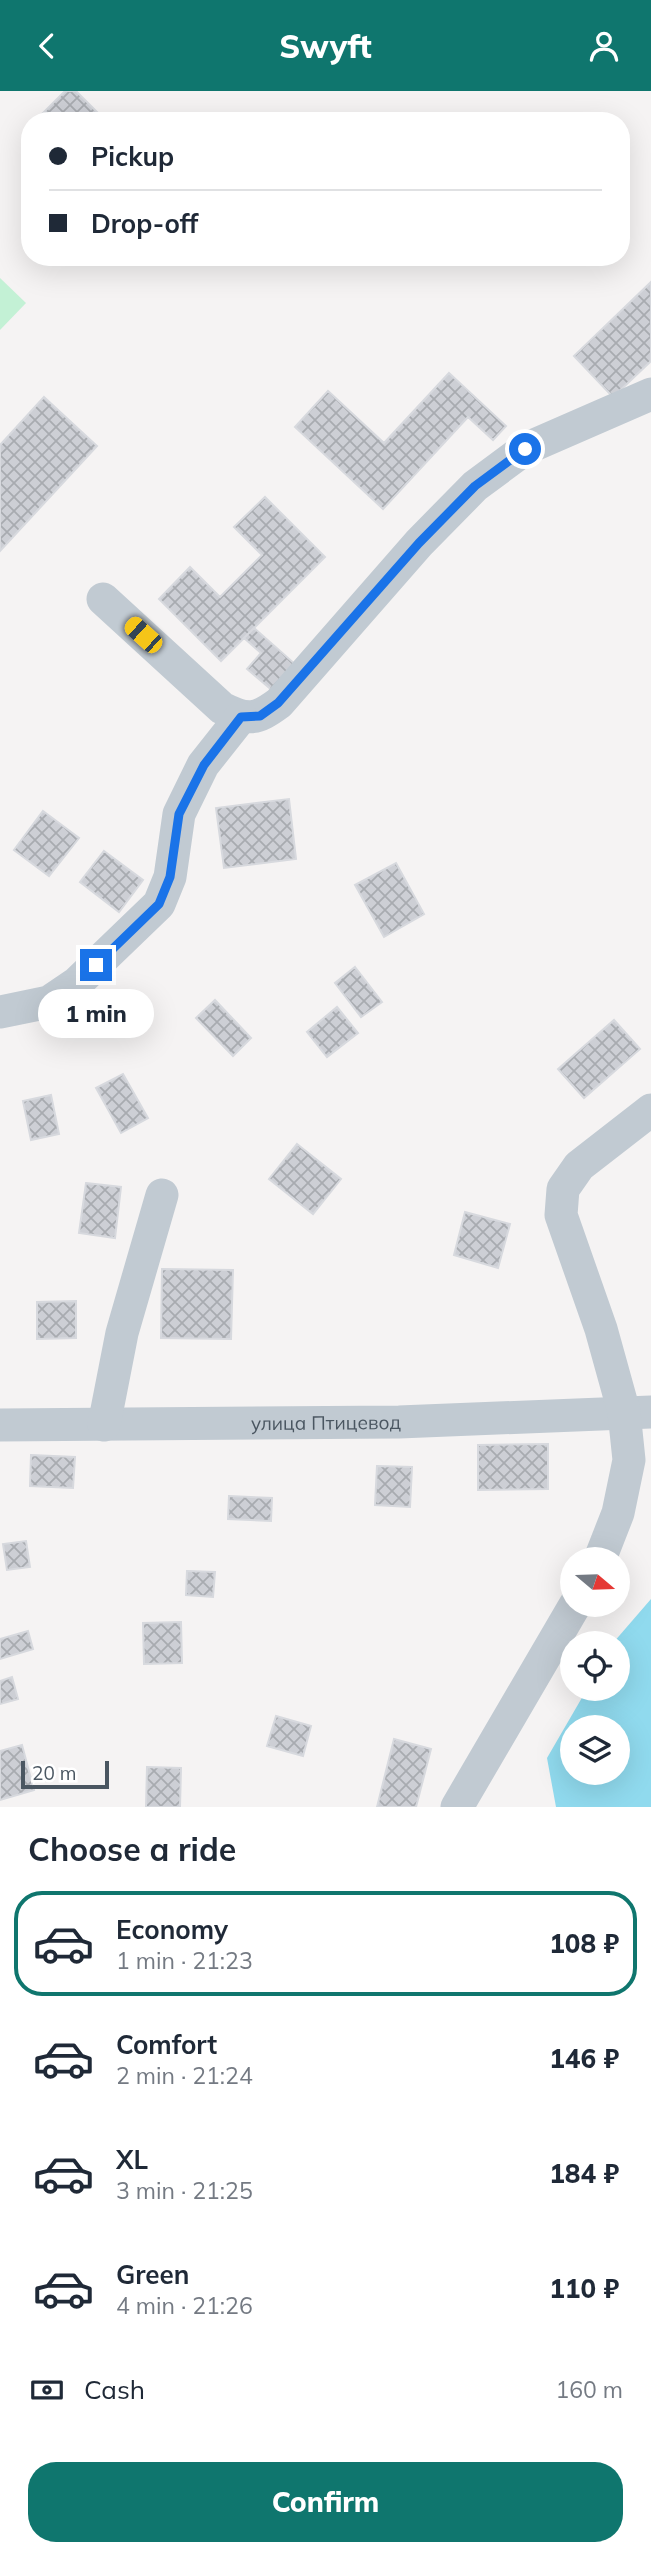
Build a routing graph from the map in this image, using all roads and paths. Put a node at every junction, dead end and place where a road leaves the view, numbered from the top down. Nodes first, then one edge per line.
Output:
1 (651, 394) edge
2 (103, 599) dead end
3 (241, 717) junction
4 (0, 1012) edge
5 (651, 1110) edge
6 (162, 1195) dead end
7 (638, 1412) edge
8 (0, 1425) edge
9 (104, 1425) junction
10 (605, 1547) edge
11 (568, 1617) edge
12 (457, 1807) edge

1 - 3 street
2 - 3 street
3 - 4 street
5 - 7 street
6 - 9 street
7 - 9 street, улица Птицевод
7 - 10 street
8 - 9 street, улица Птицевод
11 - 12 street

